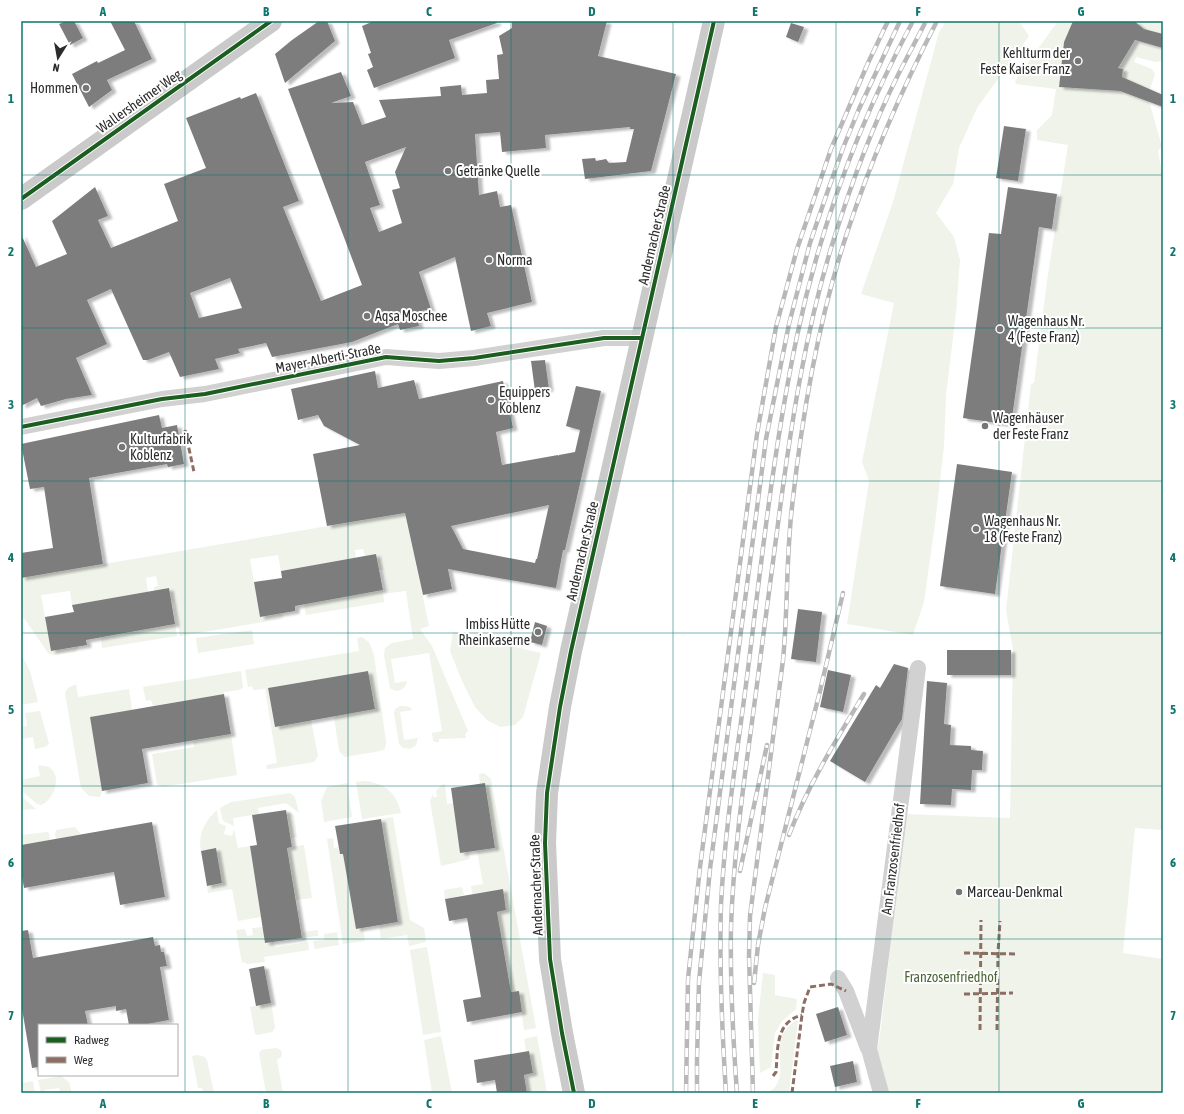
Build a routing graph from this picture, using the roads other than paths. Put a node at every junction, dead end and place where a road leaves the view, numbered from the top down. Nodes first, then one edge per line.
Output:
1 (271, 21) edge
2 (714, 21) edge
3 (21, 199) edge
4 (642, 338) junction
5 (21, 427) edge
6 (918, 668) dead end
7 (838, 978) dead end
8 (869, 1050) junction
9 (574, 1093) edge
10 (881, 1093) edge

1 - 3 street, Wallersheimer Weg
2 - 4 street, Andernacher Straße
4 - 5 street, Mayer-Alberti-Straße
4 - 9 street, Andernacher Straße
6 - 8 street, Am Franzosenfriedhof
7 - 8 street, Am Franzosenfriedhof
8 - 10 street, Am Franzosenfriedhof

